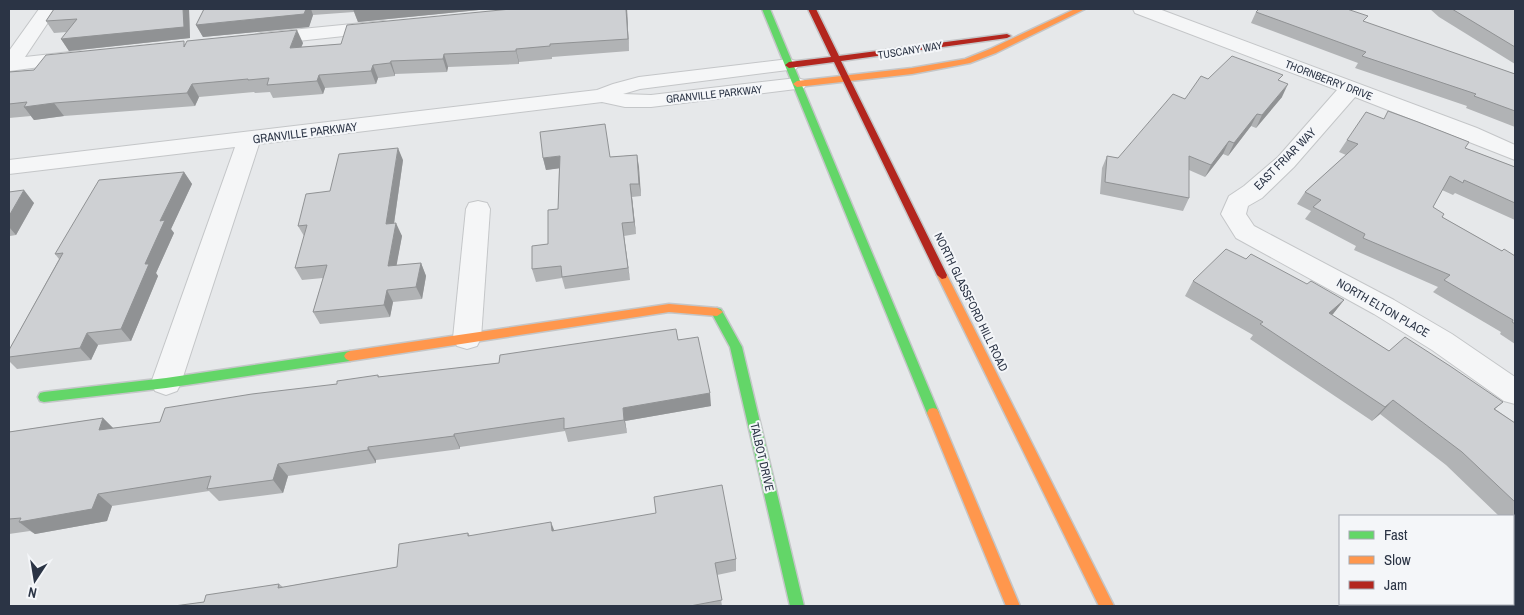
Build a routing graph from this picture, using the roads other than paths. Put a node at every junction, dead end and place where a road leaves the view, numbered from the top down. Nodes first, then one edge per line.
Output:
1 (48, 9) edge
2 (766, 9) edge
3 (812, 9) edge
4 (1082, 9) edge
5 (1142, 9) edge
6 (401, 25) edge
7 (1031, 31) junction
8 (244, 41) edge
9 (97, 56) edge
10 (837, 60) junction
11 (9, 65) edge
12 (793, 75) junction
13 (846, 79) junction
14 (1351, 88) junction
15 (249, 139) junction
16 (1515, 153) edge
17 (9, 166) edge
18 (478, 209) dead end
19 (1245, 232) joint
20 (467, 338) junction
21 (166, 384) junction
22 (1515, 392) edge
23 (44, 397) dead end
24 (797, 606) edge
25 (1013, 606) edge
26 (1107, 606) edge

1 - 11 street
2 - 12 main road
3 - 10 main road, NORTH GLASSFORD HILL ROAD
4 - 7 main road, TUSCANY WAY
5 - 14 street, THORNBERRY DRIVE
6 - 8 street
7 - 10 main road, TUSCANY WAY
7 - 13 main road, TUSCANY WAY
9 - 11 street
10 - 12 main road, TUSCANY WAY
10 - 13 main road, NORTH GLASSFORD HILL ROAD
12 - 13 main road, TUSCANY WAY
12 - 15 street, GRANVILLE PARKWAY
12 - 25 main road
13 - 26 main road, NORTH GLASSFORD HILL ROAD
14 - 16 street, THORNBERRY DRIVE
14 - 19 street, EAST FRIAR WAY
15 - 17 street, GRANVILLE PARKWAY
15 - 21 street
18 - 20 street
19 - 22 street, NORTH ELTON PLACE
20 - 21 main road
20 - 24 main road, TALBOT DRIVE
21 - 23 main road

